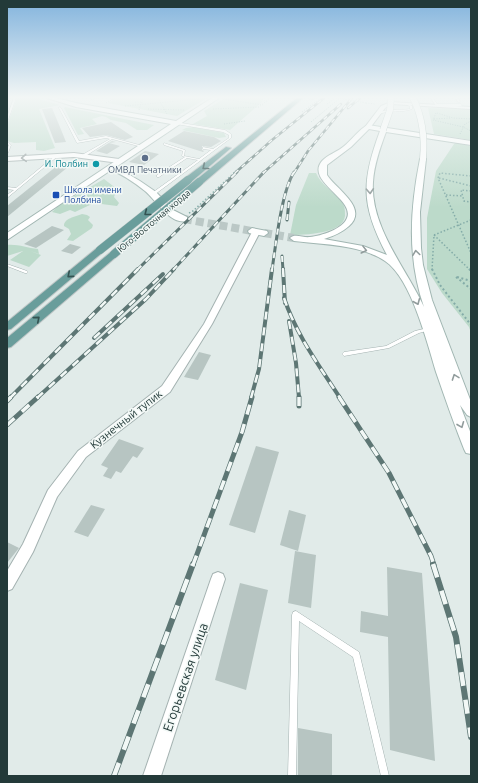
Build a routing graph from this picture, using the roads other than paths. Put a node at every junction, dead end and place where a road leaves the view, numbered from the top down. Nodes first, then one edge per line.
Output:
1 (74, 135) edge
2 (159, 135) edge
3 (230, 135) edge
4 (256, 135) edge
5 (362, 135) edge
6 (382, 135) edge
7 (414, 135) edge
8 (425, 135) edge
9 (359, 136) joint
10 (111, 138) junction
11 (7, 142) edge
12 (235, 142) dead end
13 (471, 143) edge
14 (165, 144) dead end
15 (142, 146) junction
16 (204, 148) dead end
17 (213, 150) junction
18 (7, 153) edge
19 (57, 156) junction
20 (83, 156) junction
21 (187, 157) junction
22 (7, 159) edge
23 (200, 160) junction
24 (119, 161) junction
25 (110, 167) junction
26 (158, 176) dead end
27 (7, 188) edge
28 (16, 190) junction
29 (153, 194) junction
30 (7, 197) edge
31 (179, 218) tunnel mouth
32 (337, 231) junction
33 (257, 232) dead end
34 (7, 237) edge
35 (294, 238) tunnel mouth
36 (307, 240) junction
37 (348, 246) junction
38 (7, 265) edge
39 (399, 268) junction
40 (26, 272) dead end
41 (7, 327) edge
42 (428, 330) junction
43 (7, 344) edge
44 (344, 354) dead end
45 (471, 412) edge
46 (471, 449) edge
47 (218, 579) dead end
48 (7, 584) edge
49 (152, 776) edge
50 (292, 776) edge
51 (385, 776) edge

1 - 10 lane
2 - 15 main road
3 - 17 lane
43 -> 4 main road, Юго-Восточная хорда, bridge
5 - 9 main road
6 -> 39 main road, bridge
7 - 13 main road
45 -> 8 main road, bridge
9 - 32 main road
10 - 15 lane
10 - 20 lane
11 - 18 lane
12 -> 41 main road, Юго-Восточная хорда, bridge
14 - 21 lane
15 - 24 main road
16 - 17 lane
17 - 23 lane
19 - 20 street
19 -> 22 street
19 - 28 lane
20 - 24 street
21 - 23 lane
21 - 26 lane
23 - 29 lane
24 - 25 main road
25 - 29 main road
25 - 34 main road
27 - 28 lane
28 - 30 lane
29 - 31 main road
32 - 36 main road
32 - 37 main road
33 - 48 street, Кузнечный тупик
35 - 36 main road
36 - 37 main road
37 -> 39 main road
38 - 40 lane
39 -> 42 main road
42 - 44 lane
42 -> 46 main road
47 - 49 street, Егорьевская улица
50 - 51 lane

